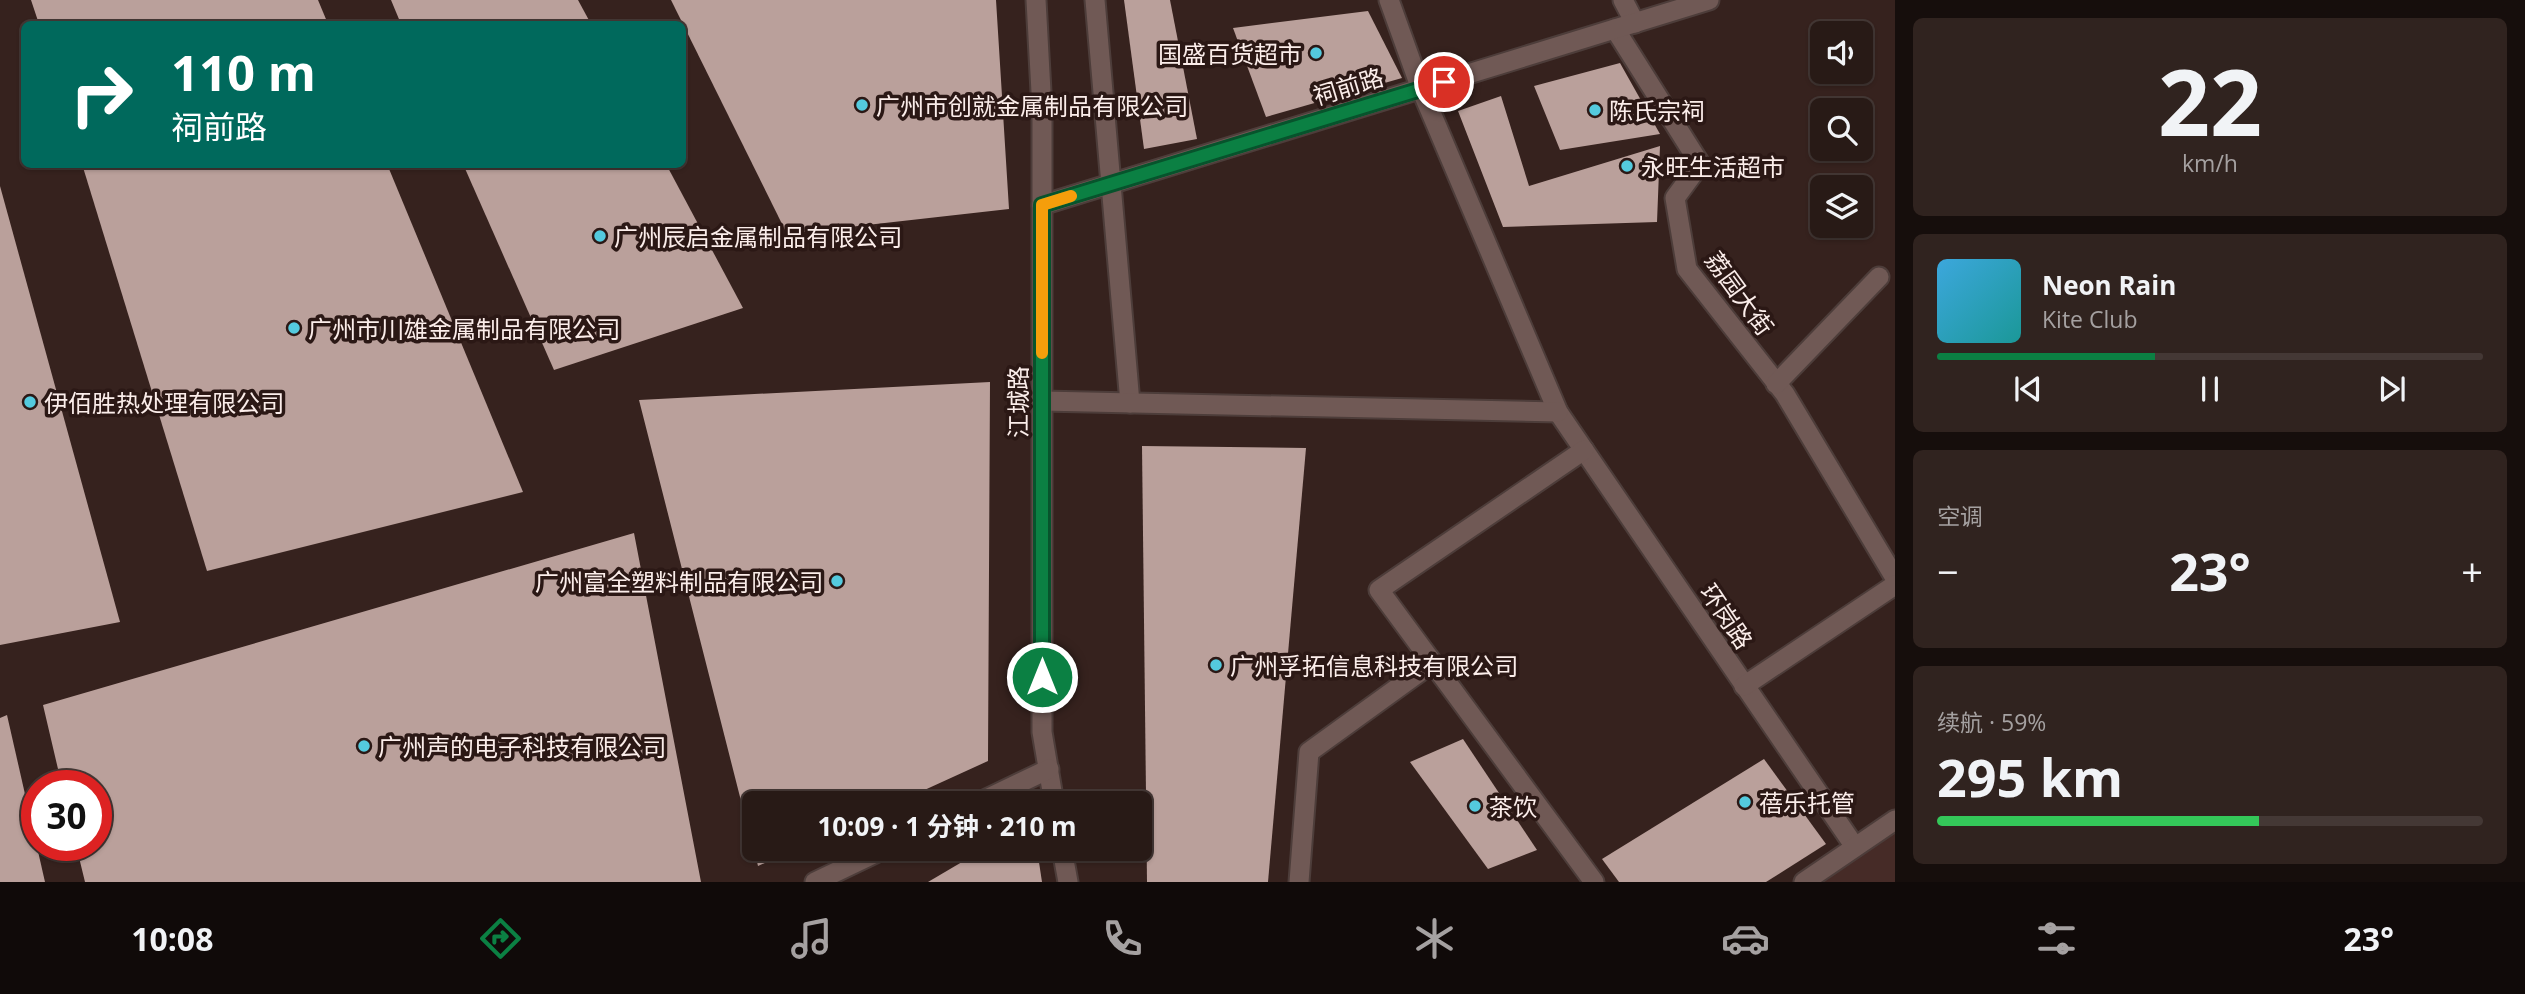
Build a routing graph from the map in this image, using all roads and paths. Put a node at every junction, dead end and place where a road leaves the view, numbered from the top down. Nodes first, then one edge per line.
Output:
1 (1036, 0) edge
2 (1095, 0) edge
3 (1389, 0) edge
4 (1623, 0) edge
5 (1709, 0) edge
6 (1635, 23) junction
7 (1615, 29) junction
8 (1421, 89) junction
9 (1111, 184) junction
10 (1042, 205) junction
11 (1879, 278) dead end
12 (1776, 384) junction
13 (1042, 401) junction
14 (1130, 403) junction
15 (1558, 412) junction
16 (1584, 450) junction
17 (1895, 578) edge
18 (1895, 585) edge
19 (1433, 663) junction
20 (1745, 686) junction
21 (1048, 769) junction
22 (1003, 791) edge
23 (1052, 791) edge
24 (1895, 820) edge
25 (1855, 847) junction
26 (859, 861) edge
27 (1064, 861) edge
28 (815, 882) edge
29 (1068, 882) edge
30 (1299, 882) edge
31 (1594, 882) edge
32 (1804, 882) edge

1 - 10 street, 江城路
2 - 9 street
3 - 8 street, 环岗路
4 - 6 street
5 - 6 street, 祠前路
6 - 7 street, 祠前路
7 - 8 street, 祠前路
7 - 12 street, 荔园大街
8 - 9 street, 祠前路
8 - 15 street, 环岗路
9 - 10 street, 祠前路
9 - 14 street
10 - 13 street, 江城路
11 - 12 street
12 - 17 street, 荔园大街
13 - 14 street
13 - 21 street, 江城路
14 - 15 street
15 - 16 street, 环岗路
16 - 19 street
16 - 20 street, 环岗路
18 - 20 street
19 - 30 street
19 - 31 street
20 - 25 street, 环岗路
21 - 22 street
21 - 23 street, 江城路
24 - 25 street
25 - 32 street
26 - 28 street
27 - 29 street

